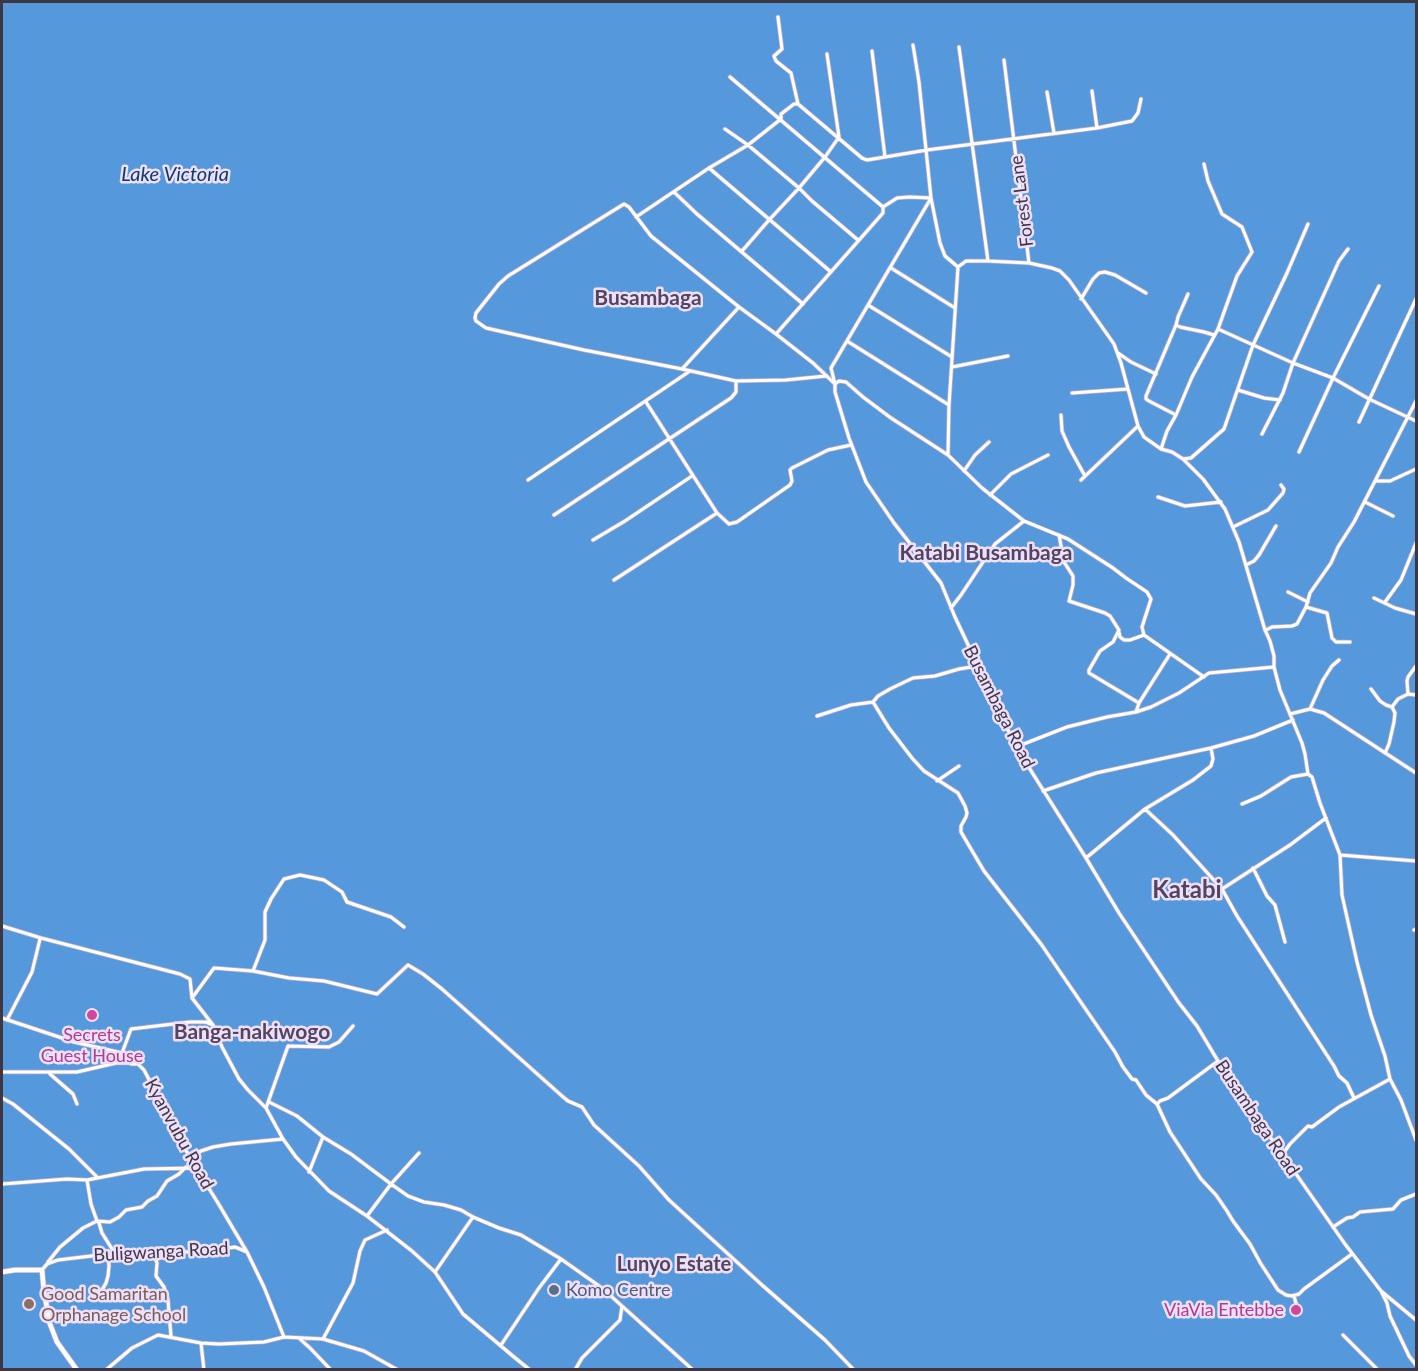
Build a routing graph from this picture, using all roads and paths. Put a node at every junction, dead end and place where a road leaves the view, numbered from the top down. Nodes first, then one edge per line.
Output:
1 (778, 17) dead end
2 (913, 45) dead end
3 (959, 47) dead end
4 (872, 51) dead end
5 (827, 54) dead end
6 (1004, 60) dead end
7 (730, 77) dead end
8 (1092, 91) dead end
9 (1047, 92) dead end
10 (1141, 99) dead end
11 (798, 104) junction
12 (781, 119) junction
13 (1097, 128) junction
14 (725, 129) dead end
15 (1054, 133) junction
16 (838, 137) junction
17 (1014, 138) junction
18 (972, 144) junction
19 (748, 145) junction
20 (927, 150) junction
21 (825, 157) junction
22 (885, 157) junction
23 (1204, 164) dead end
24 (709, 168) junction
25 (799, 188) junction
26 (674, 192) junction
27 (932, 198) junction
28 (883, 207) junction
29 (636, 217) junction
30 (769, 220) junction
31 (1308, 224) dead end
32 (858, 240) junction
33 (1348, 249) dead end
34 (742, 251) junction
35 (988, 261) junction
36 (1029, 263) junction
37 (958, 267) junction
38 (891, 268) junction
39 (831, 272) junction
40 (1379, 286) dead end
41 (1146, 293) dead end
42 (1188, 294) dead end
43 (1081, 299) junction
44 (1416, 299) edge
45 (802, 304) junction
46 (868, 305) junction
47 (739, 307) junction
48 (955, 308) junction
49 (1176, 325) junction
50 (1218, 329) junction
51 (776, 334) junction
52 (1215, 336) junction
53 (847, 341) junction
54 (1253, 345) junction
55 (1117, 352) junction
56 (1008, 356) dead end
57 (952, 357) junction
58 (1293, 363) junction
59 (952, 367) junction
60 (682, 369) junction
61 (690, 370) junction
62 (1156, 374) junction
63 (826, 376) junction
64 (1333, 378) junction
65 (736, 381) junction
66 (835, 384) junction
67 (1128, 389) junction
68 (1238, 390) junction
69 (1072, 393) dead end
70 (1369, 399) junction
71 (1280, 400) junction
72 (1416, 401) edge
73 (645, 402) junction
74 (949, 405) junction
75 (1061, 415) dead end
76 (1176, 415) junction
77 (1409, 417) junction
78 (1416, 421) edge
79 (1359, 422) dead end
80 (1138, 426) junction
81 (1262, 434) dead end
82 (669, 439) junction
83 (989, 442) dead end
84 (851, 445) junction
85 (1161, 449) junction
86 (1299, 452) dead end
87 (948, 455) junction
88 (1048, 455) dead end
89 (1183, 459) junction
90 (1416, 470) edge
91 (964, 471) junction
92 (692, 476) junction
93 (1085, 476) junction
94 (528, 480) dead end
95 (1081, 480) dead end
96 (1376, 481) junction
97 (1281, 485) dead end
98 (990, 495) junction
99 (1158, 497) dead end
100 (1221, 502) junction
101 (1365, 502) junction
102 (717, 513) junction
103 (554, 515) dead end
104 (1393, 516) dead end
105 (1024, 521) junction
106 (1276, 526) dead end
107 (1233, 527) junction
108 (1059, 535) junction
109 (593, 540) dead end
110 (1416, 543) edge
111 (1246, 565) junction
112 (614, 580) dead end
113 (1288, 592) dead end
114 (1374, 598) dead end
115 (1308, 602) junction
116 (1385, 602) junction
117 (1306, 607) junction
118 (951, 608) junction
119 (1416, 614) edge
120 (1119, 630) junction
121 (1265, 630) junction
122 (1144, 635) junction
123 (1350, 642) dead end
124 (1170, 654) junction
125 (1339, 660) dead end
126 (978, 666) junction
127 (1416, 666) edge
128 (1274, 667) junction
129 (1204, 677) junction
130 (1371, 689) dead end
131 (1408, 694) junction
132 (1416, 695) edge
133 (873, 702) junction
134 (1138, 703) junction
135 (1392, 707) junction
136 (1310, 709) junction
137 (1136, 712) junction
138 (1290, 714) junction
139 (817, 716) dead end
140 (1293, 720) junction
141 (1016, 747) junction
142 (1211, 748) junction
143 (1385, 753) junction
144 (958, 766) dead end
145 (1416, 773) edge
146 (1308, 774) junction
147 (937, 781) junction
148 (1043, 791) junction
149 (1242, 804) dead end
150 (1146, 809) junction
151 (1326, 818) junction
152 (1340, 855) junction
153 (1086, 858) junction
154 (1416, 861) edge
155 (1253, 868) junction
156 (1222, 889) junction
157 (2, 926) edge
158 (404, 927) dead end
159 (40, 939) junction
160 (1285, 942) dead end
161 (253, 971) junction
162 (192, 998) junction
163 (2, 1018) edge
164 (6, 1020) junction
165 (213, 1025) junction
166 (352, 1026) dead end
167 (122, 1053) junction
168 (1218, 1061) junction
169 (131, 1064) junction
170 (2, 1072) edge
171 (48, 1073) junction
172 (1390, 1079) junction
173 (2, 1098) edge
174 (1354, 1098) junction
175 (269, 1102) junction
176 (77, 1104) dead end
177 (1157, 1104) junction
178 (266, 1108) junction
179 (324, 1137) junction
180 (283, 1139) junction
181 (1416, 1140) edge
182 (419, 1153) dead end
183 (1282, 1155) junction
184 (190, 1158) junction
185 (186, 1167) junction
186 (196, 1168) junction
187 (309, 1172) junction
188 (98, 1178) junction
189 (87, 1180) junction
190 (2, 1184) edge
191 (391, 1184) junction
192 (1416, 1194) edge
193 (367, 1216) junction
194 (473, 1217) junction
195 (97, 1221) junction
196 (1333, 1227) junction
197 (387, 1230) junction
198 (152, 1251) junction
199 (114, 1252) junction
200 (247, 1252) junction
201 (108, 1254) junction
202 (1352, 1254) junction
203 (561, 1259) junction
204 (47, 1264) junction
205 (42, 1270) junction
206 (2, 1272) edge
207 (435, 1272) junction
208 (1381, 1291) junction
209 (99, 1295) dead end
210 (1294, 1296) junction
211 (622, 1306) junction
212 (1297, 1308) dead end
213 (1416, 1320) edge
214 (1343, 1335) dead end
215 (171, 1336) junction
216 (284, 1337) junction
217 (299, 1338) junction
218 (323, 1339) junction
219 (201, 1343) junction
220 (501, 1346) junction
221 (1416, 1365) edge
222 (853, 1369) edge
223 (78, 1370) edge
224 (106, 1370) edge
225 (204, 1370) edge
226 (331, 1370) edge
227 (398, 1370) edge
228 (530, 1370) edge
229 (575, 1370) edge
230 (693, 1370) edge
231 (1378, 1370) edge

1 - 11 street
2 - 20 street
3 - 18 street
4 - 22 street
5 - 16 street
6 - 17 street, Forest Lane
7 - 12 street
8 - 13 street
9 - 15 street
10 - 13 street
11 - 12 street
11 - 16 street
12 - 19 street
12 - 21 street
13 - 15 street
14 - 19 street
15 - 17 street
16 - 21 street
16 - 22 street
17 - 18 street
17 - 36 street, Forest Lane
18 - 20 street
18 - 35 street
19 - 24 street
19 - 25 street
20 - 22 street
20 - 27 street
21 - 25 street
21 - 28 street
23 - 50 street
24 - 26 street
24 - 30 street
25 - 30 street
25 - 32 street
26 - 29 street
26 - 34 street
27 - 28 street
27 - 37 street
27 - 38 street, Busambaga Road
28 - 32 street
29 - 47 street
29 - 60 street
30 - 34 street
30 - 39 street
31 - 54 street
32 - 39 street
33 - 58 street
34 - 45 street
35 - 36 street
35 - 37 street
36 - 43 street
37 - 48 street
38 - 46 street, Busambaga Road
38 - 48 street
39 - 45 street
40 - 64 street
41 - 43 street
42 - 49 street
43 - 55 street
44 - 70 street
45 - 51 street
46 - 53 street, Busambaga Road
46 - 57 street
47 - 51 street
47 - 60 street
48 - 57 street
49 - 52 street
49 - 62 street
50 - 52 street
50 - 54 street
51 - 63 street
52 - 76 street
53 - 66 street, Busambaga Road
53 - 74 street
54 - 58 street
54 - 68 street
55 - 62 street
55 - 67 street
56 - 59 street
57 - 59 street
58 - 64 street
58 - 71 street
59 - 74 street
60 - 61 street
61 - 65 street
61 - 73 street
62 - 76 street
63 - 65 street
63 - 66 street
64 - 70 street
64 - 86 street
65 - 82 street
66 - 84 street, Busambaga Road
66 - 87 street
67 - 69 street
67 - 80 street
68 - 71 street
68 - 89 street
70 - 77 street
70 - 79 street
71 - 81 street
72 - 77 street
73 - 82 street
73 - 94 street
74 - 87 street
75 - 93 street
76 - 85 street
77 - 78 street
77 - 96 street
80 - 85 street
80 - 93 street
82 - 92 street
82 - 103 street
83 - 91 street
84 - 102 street
84 - 118 street, Busambaga Road
85 - 89 street
87 - 91 street
88 - 98 street
89 - 100 street
90 - 96 street
91 - 98 street
92 - 102 street
92 - 109 street
93 - 95 street
96 - 101 street
97 - 107 street
98 - 105 street
99 - 100 street
100 - 107 street
101 - 104 street
101 - 115 street
102 - 112 street
105 - 108 street
105 - 118 street
106 - 111 street
107 - 111 street
108 - 120 street
108 - 122 street
110 - 116 street
111 - 121 street
113 - 115 street
114 - 116 street
115 - 117 street
116 - 119 street
117 - 121 street
117 - 123 street
118 - 126 street, Busambaga Road
120 - 122 street
120 - 134 street
121 - 128 street
122 - 124 street
124 - 129 street
124 - 134 street
125 - 136 street
126 - 133 street
126 - 141 street, Busambaga Road
127 - 131 street
128 - 129 street
128 - 138 street
129 - 137 street
130 - 135 street
131 - 132 street
131 - 135 street
133 - 139 street
133 - 147 street
134 - 137 street
135 - 143 street
136 - 138 street
136 - 143 street
137 - 141 street
138 - 140 street
140 - 142 street
140 - 146 street
141 - 148 street, Busambaga Road
142 - 148 street
142 - 150 street
143 - 145 street
144 - 147 street
146 - 149 street
146 - 151 street
147 - 177 street
148 - 153 street, Busambaga Road
150 - 153 street
150 - 156 street
151 - 152 street
151 - 155 street
152 - 154 street
152 - 172 street
153 - 168 street, Busambaga Road
155 - 156 street
155 - 160 street
156 - 174 street
157 - 159 street
158 - 161 street
159 - 162 street
159 - 164 street
161 - 162 street
161 - 222 street
162 - 165 street
163 - 164 street
164 - 167 street
165 - 167 street
165 - 178 street
166 - 175 street
167 - 169 street, Kyanvubu Road
168 - 177 street
168 - 183 street, Busambaga Road
169 - 171 street
169 - 184 street, Kyanvubu Road
170 - 171 street
171 - 176 street
172 - 174 street
172 - 181 street
173 - 188 street
174 - 183 street
175 - 178 street
175 - 179 street
177 - 210 street
178 - 180 street
179 - 187 street
179 - 191 street
180 - 184 street
180 - 187 street
182 - 191 street
183 - 196 street, Busambaga Road
184 - 186 street, Kyanvubu Road
185 - 186 street
185 - 188 street
185 - 195 street
186 - 200 street, Kyanvubu Road
187 - 193 street
188 - 189 street
189 - 190 street
189 - 195 street
191 - 193 street
191 - 194 street
192 - 196 street
193 - 197 street
194 - 203 street
194 - 207 street
195 - 199 street
195 - 204 street
196 - 202 street, Busambaga Road
197 - 207 street
197 - 218 street
198 - 199 street, Buligwanga Road
198 - 200 street, Buligwanga Road
198 - 215 street
199 - 201 street, Buligwanga Road
200 - 216 street, Kyanvubu Road
201 - 204 street, Buligwanga Road
201 - 209 street
202 - 208 street, Busambaga Road
202 - 210 street
203 - 211 street
203 - 220 street
204 - 205 street
205 - 206 street
205 - 223 street
207 - 220 street
208 - 213 street, Busambaga Road
208 - 221 street
210 - 212 street
211 - 229 street
211 - 230 street
214 - 231 street
215 - 219 street
215 - 224 street
216 - 217 street
216 - 219 street
217 - 218 street
217 - 226 street
218 - 227 street
219 - 225 street
220 - 228 street

